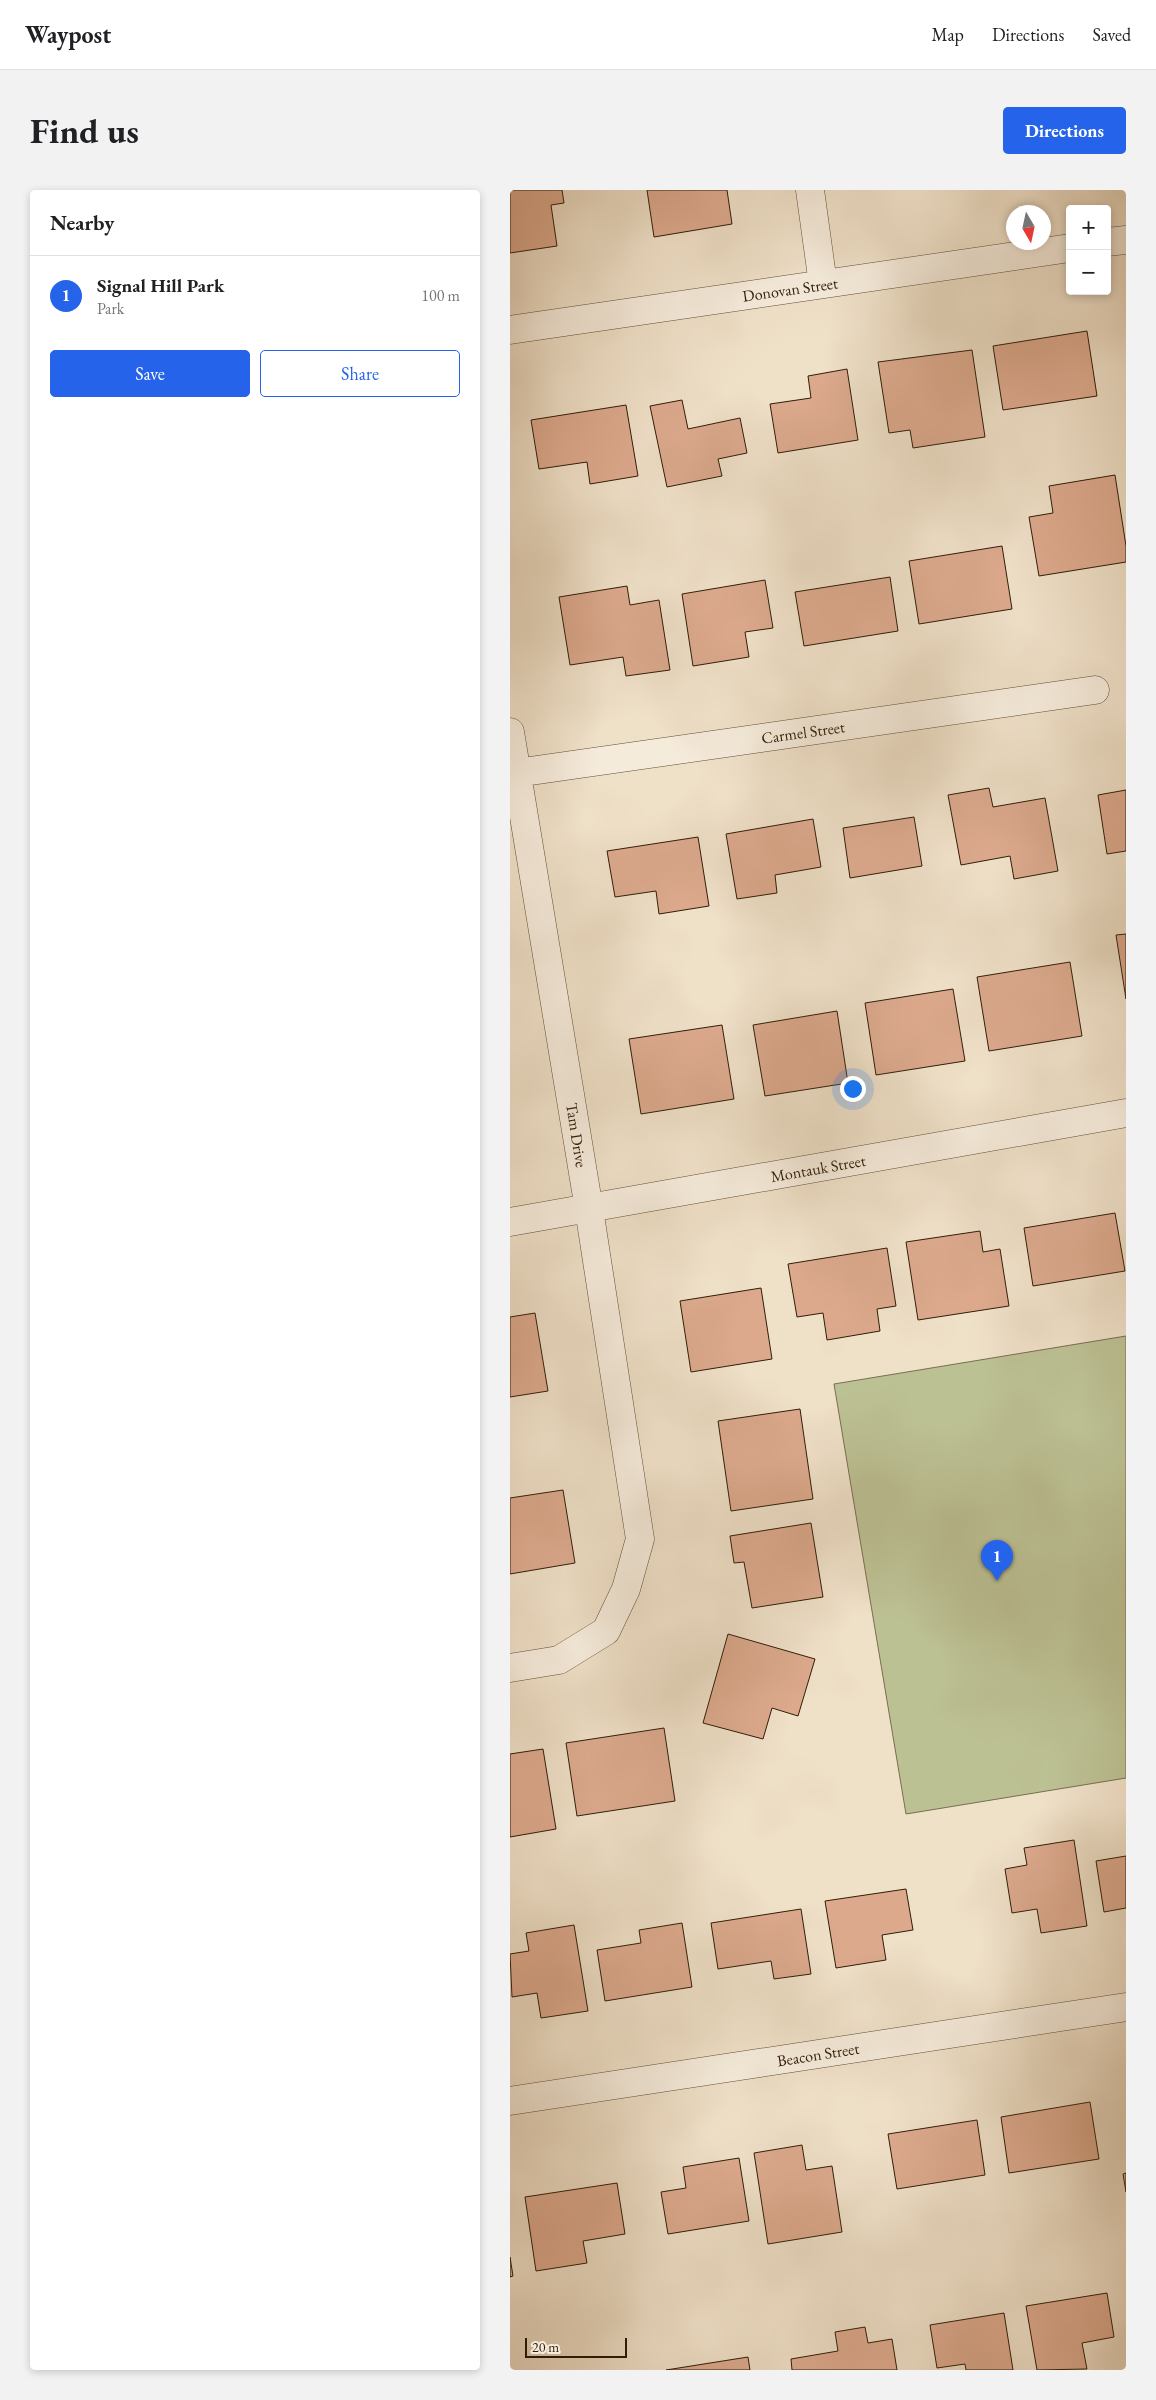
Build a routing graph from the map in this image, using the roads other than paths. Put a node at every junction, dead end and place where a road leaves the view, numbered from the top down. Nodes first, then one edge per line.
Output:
1 (810, 190) edge
2 (1126, 240) edge
3 (1111, 242) edge
4 (1066, 249) edge
5 (823, 284) junction
6 (510, 330) edge
7 (1095, 690) dead end
8 (510, 732) edge
9 (514, 773) edge
10 (1126, 1113) edge
11 (589, 1209) junction
12 (510, 1222) edge
13 (510, 1668) edge
14 (1126, 2007) edge
15 (510, 2101) edge

1 - 5 street
2 - 3 street
4 - 5 street, Donovan Street
5 - 6 street, Donovan Street
7 - 9 street, Carmel Street
8 - 9 street, Tam Drive
9 - 11 street, Tam Drive
10 - 11 street, Montauk Street
11 - 12 street, Montauk Street
11 - 13 street, Tam Drive
14 - 15 street, Beacon Street

